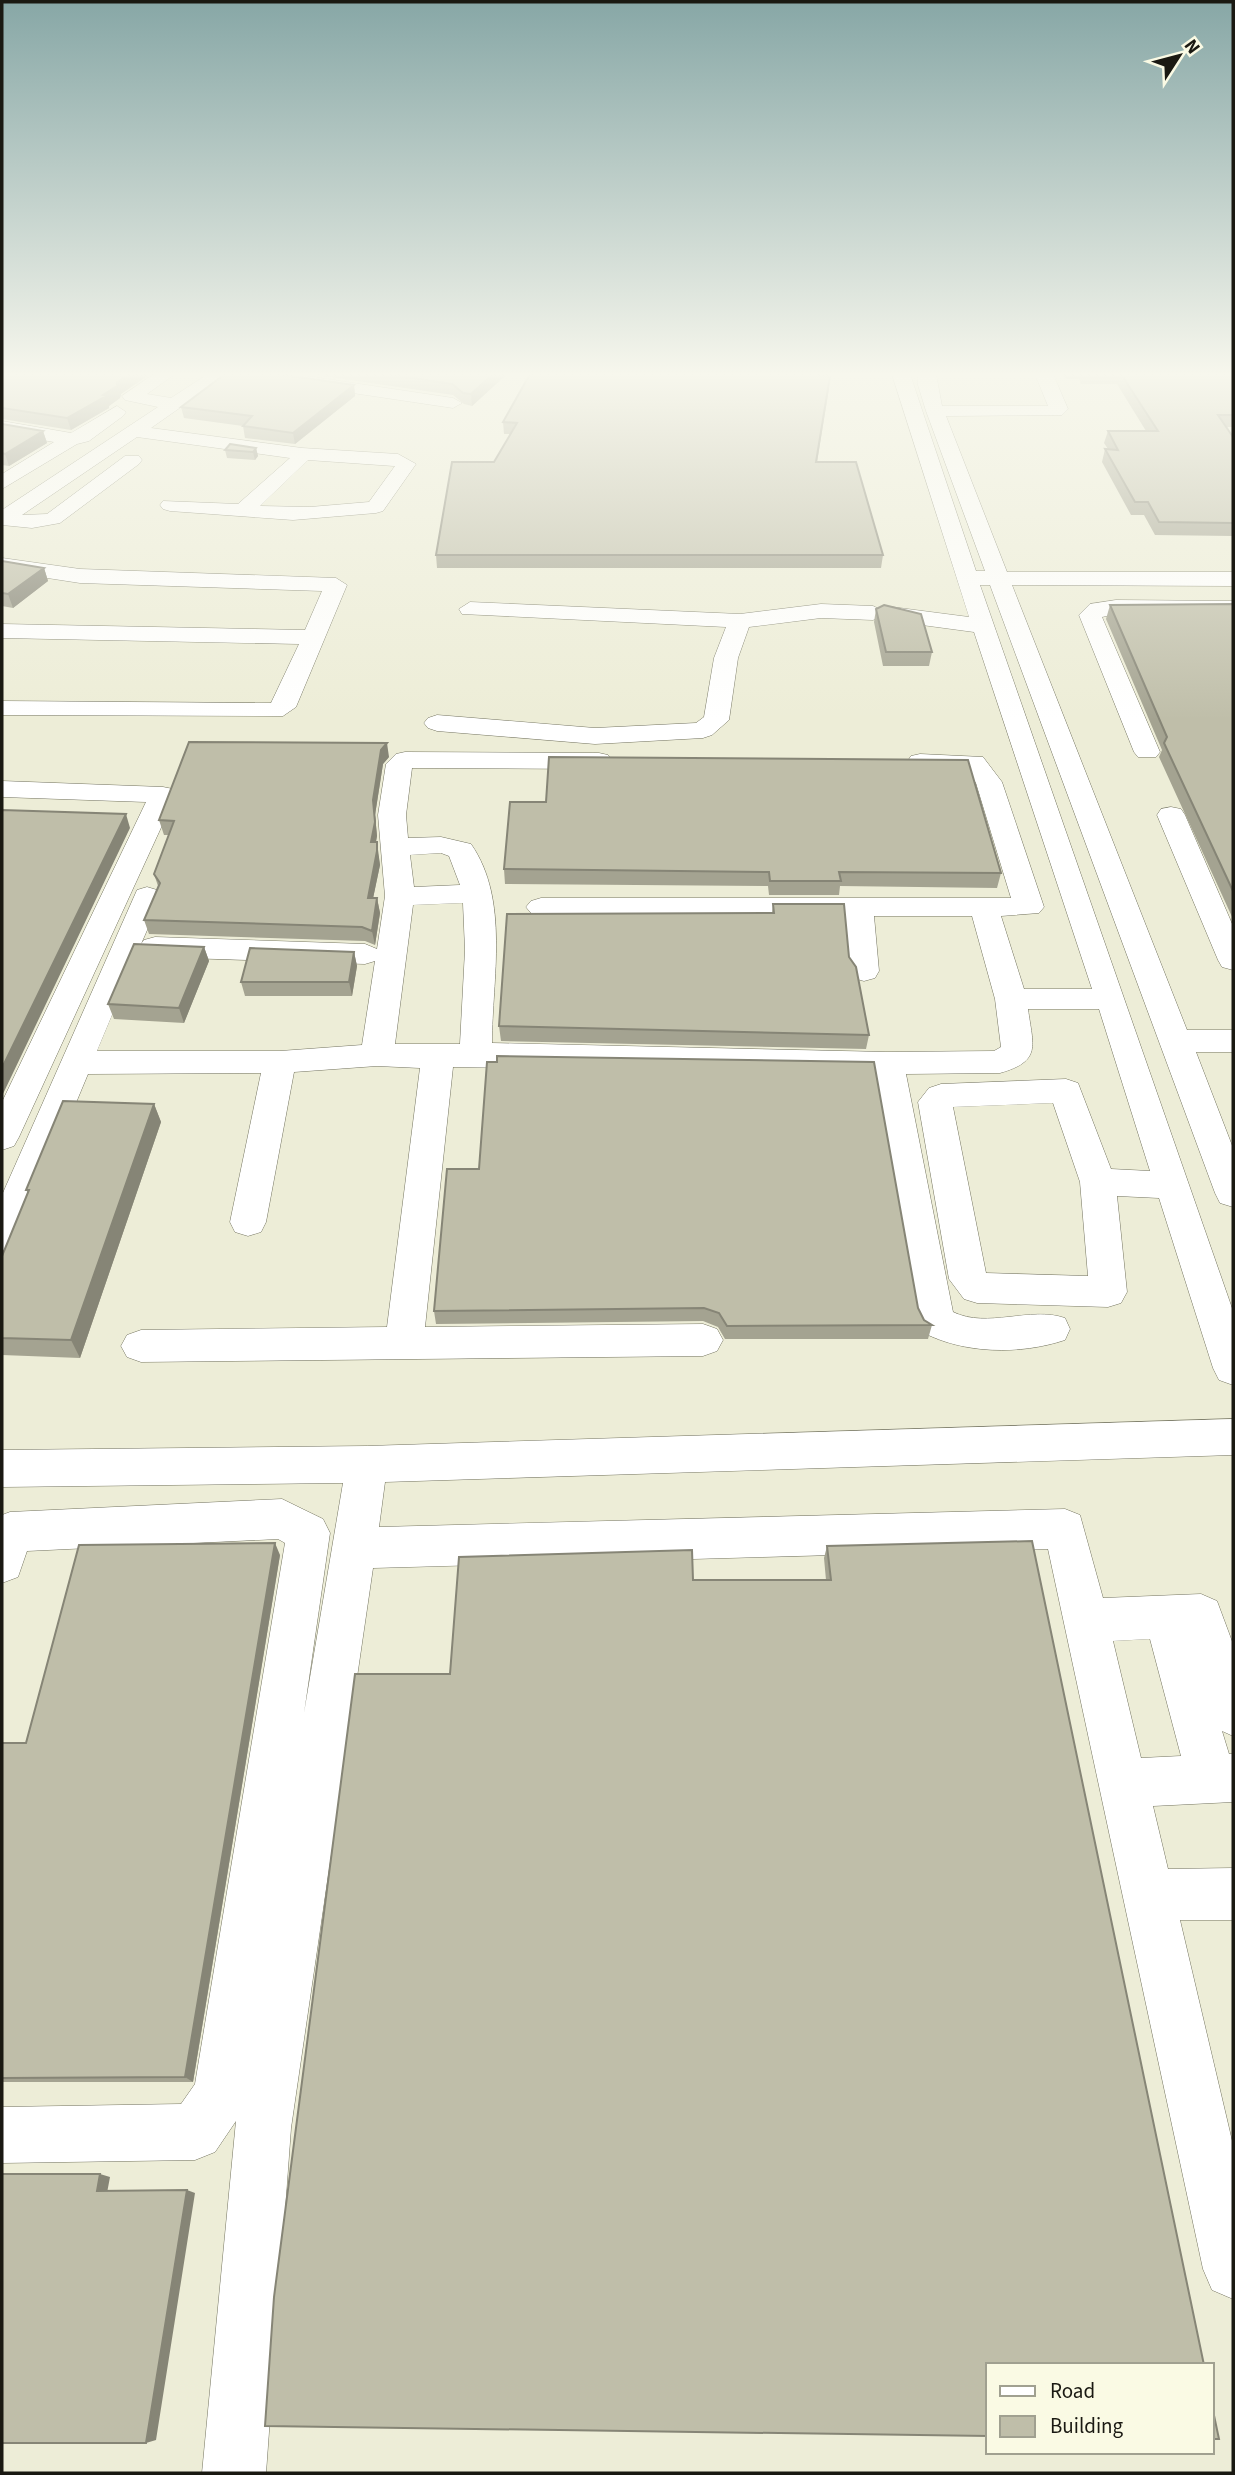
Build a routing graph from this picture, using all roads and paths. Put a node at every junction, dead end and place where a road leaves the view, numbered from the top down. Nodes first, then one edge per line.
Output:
1 (45, 490) edge
2 (92, 490) edge
3 (267, 490) edge
4 (388, 490) edge
5 (938, 490) edge
6 (965, 490) edge
7 (170, 505) dead end
8 (243, 511) junction
9 (2, 519) edge
10 (5, 567) edge
11 (967, 578) junction
12 (999, 579) junction
13 (1233, 579) edge
14 (1233, 608) edge
15 (470, 609) dead end
16 (740, 621) junction
17 (982, 626) junction
18 (2, 631) edge
19 (314, 637) junction
20 (1041, 692) junction
21 (1005, 693) junction
22 (2, 708) edge
23 (437, 723) dead end
24 (1147, 752) dead end
25 (625, 761) edge
26 (900, 762) edge
27 (2, 789) edge
28 (1171, 815) dead end
29 (394, 847) junction
30 (477, 894) junction
31 (147, 896) dead end
32 (400, 896) junction
33 (541, 906) dead end
34 (858, 906) junction
35 (984, 907) junction
36 (126, 946) junction
37 (365, 954) dead end
38 (1233, 960) edge
39 (864, 971) dead end
40 (1011, 999) junction
41 (1111, 999) junction
42 (1177, 1041) junction
43 (1233, 1041) edge
44 (476, 1054) junction
45 (377, 1055) junction
46 (438, 1056) junction
47 (280, 1062) junction
48 (76, 1063) junction
49 (887, 1063) junction
50 (1221, 1127) edge
51 (2, 1137) edge
52 (1098, 1182) junction
53 (1173, 1185) junction
54 (1233, 1193) edge
55 (247, 1222) dead end
56 (2, 1237) edge
57 (1051, 1329) dead end
58 (703, 1340) dead end
59 (404, 1343) junction
60 (141, 1346) dead end
61 (1233, 1368) edge
62 (1233, 1437) edge
63 (367, 1464) junction
64 (2, 1468) edge
65 (354, 1548) junction
66 (2, 1563) edge
67 (1166, 1617) junction
68 (1086, 1620) junction
69 (1233, 1712) edge
70 (300, 1735) junction
71 (1223, 1779) edge
72 (1123, 1783) junction
73 (1233, 1894) edge
74 (1148, 1895) junction
75 (2, 2135) edge
76 (1233, 2269) edge
77 (234, 2473) edge

1 - 9 street
2 - 9 street
3 - 8 street
4 - 8 street
5 - 11 street
6 - 12 street
7 - 8 street
10 - 19 street
11 - 12 street
11 - 17 street
12 - 13 street
12 - 20 street
14 - 24 street
15 - 16 street
16 - 17 street
16 - 23 street
17 - 21 street
18 - 19 street
19 - 22 street
20 - 21 street
20 - 42 street
21 - 41 street
25 - 29 street
26 - 35 street
27 - 51 street
28 - 38 street
29 - 30 street
29 - 32 street
30 - 32 street
30 - 44 street
31 - 36 street
32 - 45 street
33 - 34 street
34 - 35 street
34 - 39 street
35 - 40 street
36 - 37 street
36 - 48 street
40 - 41 street
40 - 49 street
41 - 53 street
42 - 43 street
42 - 50 street
44 - 46 street
44 - 49 street
45 - 46 street
45 - 47 street
46 - 59 street
47 - 48 street
47 - 55 street
48 - 56 street
49 - 57 street
50 - 54 street
52 - 52 street
52 - 53 street
53 - 61 street
58 - 59 street
59 - 60 street
62 - 63 street
63 - 64 street
63 - 65 street
65 - 68 street
65 - 70 street
66 - 70 street
67 - 68 street
67 - 69 street
67 - 71 street
68 - 72 street
70 - 75 street
70 - 77 street
71 - 72 street
72 - 74 street
73 - 74 street
74 - 76 street

